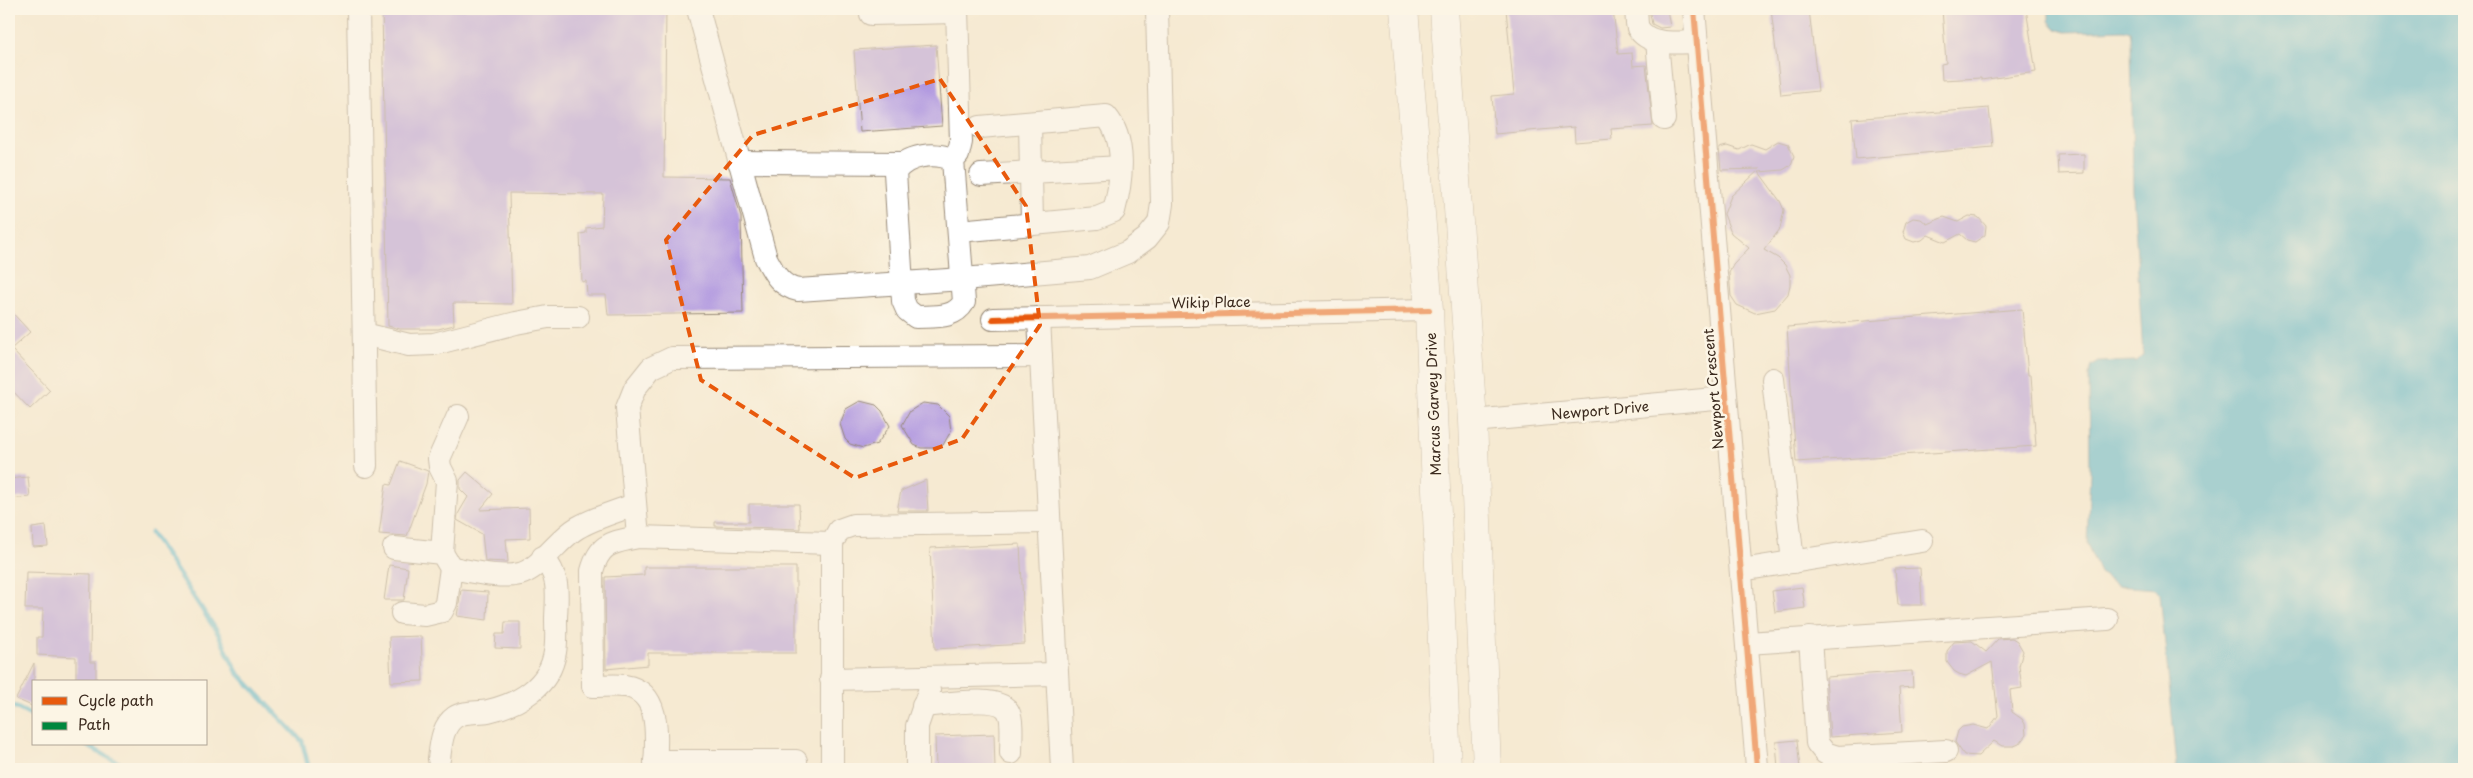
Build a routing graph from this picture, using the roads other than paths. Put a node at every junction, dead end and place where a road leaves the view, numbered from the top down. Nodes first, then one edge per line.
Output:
1 (358, 9) edge
2 (698, 9) edge
3 (1157, 9) edge
4 (1404, 9) edge
5 (1444, 9) edge
6 (1636, 9) edge
7 (1694, 9) edge
8 (957, 10) edge
9 (871, 14) dead end
10 (1657, 41) junction
11 (1697, 42) junction
12 (1664, 120) dead end
13 (1030, 123) junction
14 (980, 127) dead end
15 (953, 160) junction
16 (740, 162) junction
17 (902, 163) junction
18 (1120, 167) junction
19 (1031, 174) junction
20 (981, 175) dead end
21 (1032, 224) junction
22 (959, 231) junction
23 (962, 279) junction
24 (901, 282) junction
25 (1429, 310) junction
26 (578, 317) dead end
27 (1039, 318) junction
28 (993, 319) dead end
29 (364, 334) junction
30 (1041, 356) junction
31 (1773, 379) dead end
32 (1726, 398) junction
33 (458, 416) dead end
34 (1474, 421) junction
35 (366, 466) dead end
36 (634, 505) junction
37 (1049, 522) junction
38 (638, 537) junction
39 (1922, 541) dead end
40 (832, 543) junction
41 (394, 548) dead end
42 (542, 557) junction
43 (446, 560) junction
44 (1793, 562) junction
45 (1741, 570) junction
46 (402, 613) dead end
47 (2107, 619) dead end
48 (1810, 638) junction
49 (1747, 643) junction
50 (1057, 674) junction
51 (935, 677) junction
52 (831, 679) junction
53 (923, 706) junction
54 (1946, 751) dead end
55 (1011, 753) dead end
56 (439, 759) dead end
57 (796, 762) dead end
58 (655, 765) edge
59 (1757, 767) dead end
60 (917, 768) edge
61 (832, 769) edge
62 (1062, 769) edge
63 (1447, 769) edge
64 (1487, 769) edge

1 - 29 street
2 - 16 street
3 - 23 street
4 - 25 highway, Marcus Garvey Drive
5 - 34 highway
6 - 10 street
7 - 11 street, Newport Crescent
8 - 9 street
8 - 15 street
10 - 11 street
10 - 12 street
11 - 32 street, Newport Crescent
13 - 14 street
13 - 18 street
13 - 19 street
15 - 17 street
15 - 22 street
16 - 17 street
16 - 24 street
17 - 24 street
18 - 19 street
18 - 21 street
19 - 20 street
19 - 21 street
21 - 22 street
22 - 23 street
23 - 24 street
23 - 24 street
25 - 27 street, Wikip Place
25 - 63 highway, Marcus Garvey Drive
26 - 29 street
27 - 28 street, Wikip Place
27 - 30 street
29 - 35 street
30 - 36 street
30 - 37 street
31 - 44 street
32 - 34 street, Newport Drive
32 - 45 street, Newport Crescent
33 - 43 street
34 - 64 highway
36 - 38 street
36 - 42 street
37 - 40 street
37 - 50 street
38 - 40 street
38 - 58 street
39 - 44 street
40 - 52 street
41 - 43 street
42 - 43 street
42 - 56 street
43 - 46 street
44 - 45 street
45 - 49 street, Newport Crescent
47 - 48 street
48 - 49 street
48 - 54 street
49 - 59 street, Newport Crescent
50 - 51 street
50 - 62 street
51 - 52 street
51 - 53 street
52 - 61 street
53 - 55 street
53 - 60 street
57 - 58 street

